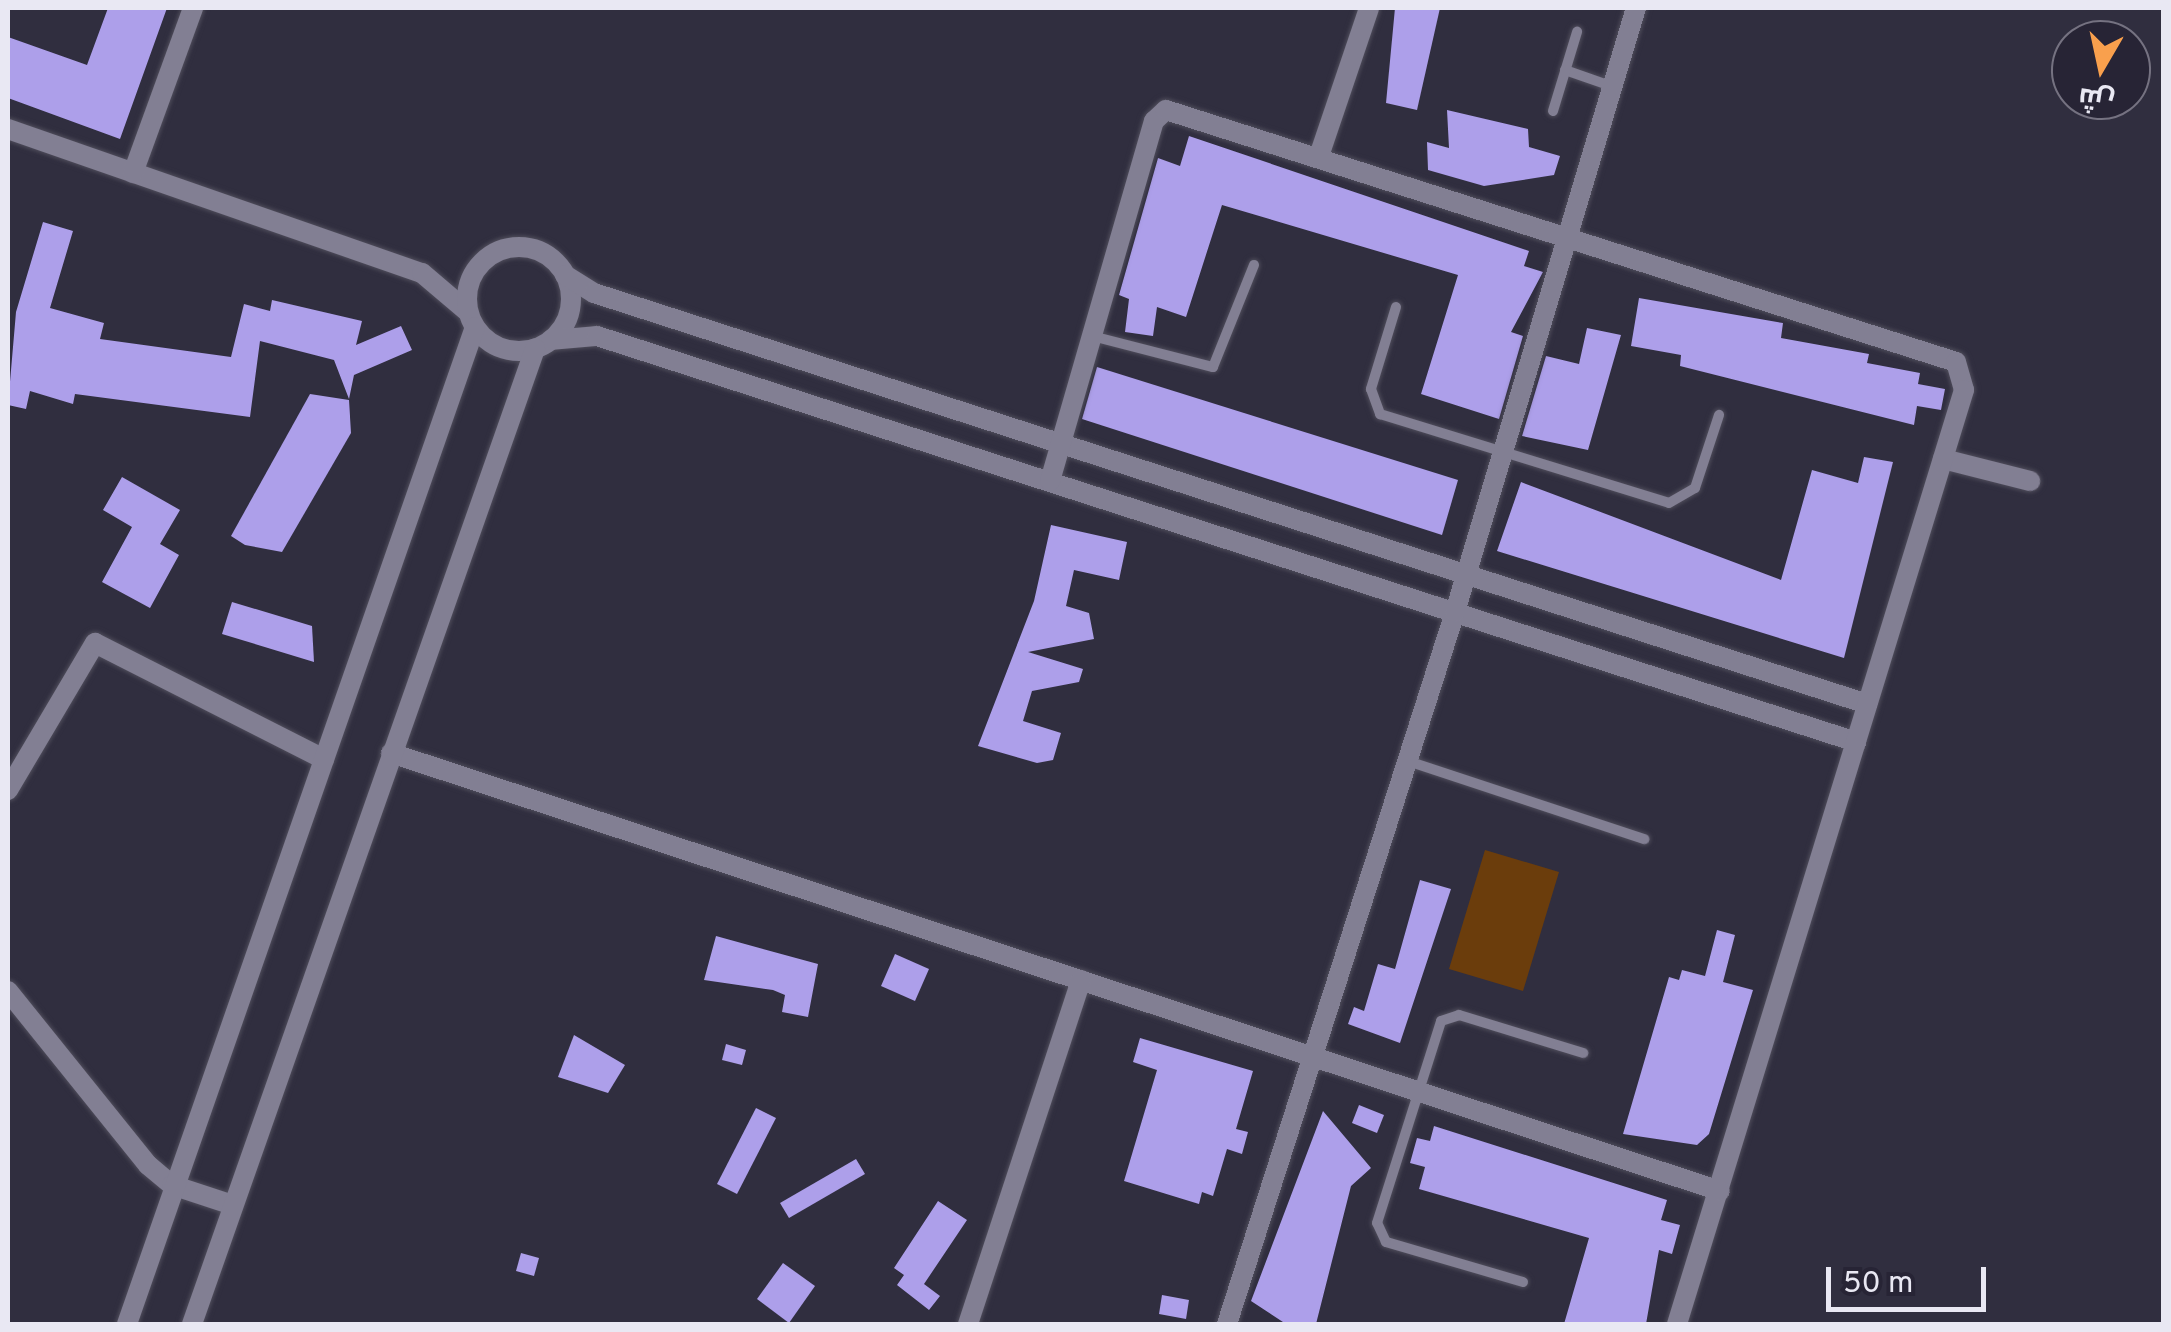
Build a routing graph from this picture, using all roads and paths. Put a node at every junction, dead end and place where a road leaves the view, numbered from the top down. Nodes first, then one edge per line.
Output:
1 (193, 8) edge
2 (1369, 8) edge
3 (1636, 8) edge
4 (1577, 32) dead end
5 (1565, 70) junction
6 (1611, 86) junction
7 (1553, 111) dead end
8 (8, 129) edge
9 (1319, 156) junction
10 (133, 173) junction
11 (1563, 236) junction
12 (1254, 265) dead end
13 (478, 266) junction
14 (422, 274) junction
15 (565, 274) junction
16 (1396, 306) dead end
17 (471, 320) junction
18 (1092, 336) junction
19 (543, 344) junction
20 (1719, 416) dead end
21 (1061, 444) junction
22 (1502, 453) junction
23 (1943, 459) junction
24 (2030, 480) dead end
25 (1050, 481) junction
26 (1466, 575) junction
27 (1456, 612) junction
28 (1798, 682) junction
29 (1867, 704) junction
30 (1786, 718) junction
31 (1856, 742) junction
32 (391, 753) junction
33 (324, 759) junction
34 (1408, 761) junction
35 (8, 790) edge
36 (1644, 838) dead end
37 (1081, 980) junction
38 (8, 990) edge
39 (1583, 1053) dead end
40 (1313, 1056) junction
41 (1417, 1090) junction
42 (172, 1185) junction
43 (1720, 1190) junction
44 (233, 1205) junction
45 (1524, 1282) dead end
46 (127, 1324) edge
47 (192, 1324) edge
48 (968, 1324) edge
49 (1227, 1324) edge
50 (1677, 1324) edge

1 - 10 street
2 - 9 street
3 - 6 street
4 - 5 lane
5 - 6 lane
5 - 7 lane
6 - 11 street
8 - 10 street
9 - 11 street
9 - 18 street
10 - 14 street
11 - 22 street
11 - 23 street
12 - 18 lane
13 - 14 street
13 - 15 street
13 - 17 street
14 - 17 street
15 - 19 street
15 - 21 street
16 - 22 lane
17 - 19 street
17 - 33 street
18 - 21 street
19 - 25 street
19 - 32 street
20 - 22 lane
21 - 25 street
21 - 26 street
22 - 26 street
23 - 24 street
23 - 29 street
25 - 27 street
26 - 27 street
26 - 28 street
27 - 30 street
27 - 34 street
28 - 29 street
28 - 30 street
29 - 31 street
30 - 31 street
31 - 43 street
32 - 37 street
32 - 44 street
33 - 35 street
33 - 42 street
34 - 36 lane
34 - 40 street
37 - 40 street
37 - 48 street
38 - 42 street
39 - 41 lane
40 - 41 street
40 - 49 street
41 - 43 street
41 - 45 lane
42 - 44 street
42 - 46 street
43 - 50 street
44 - 47 street

